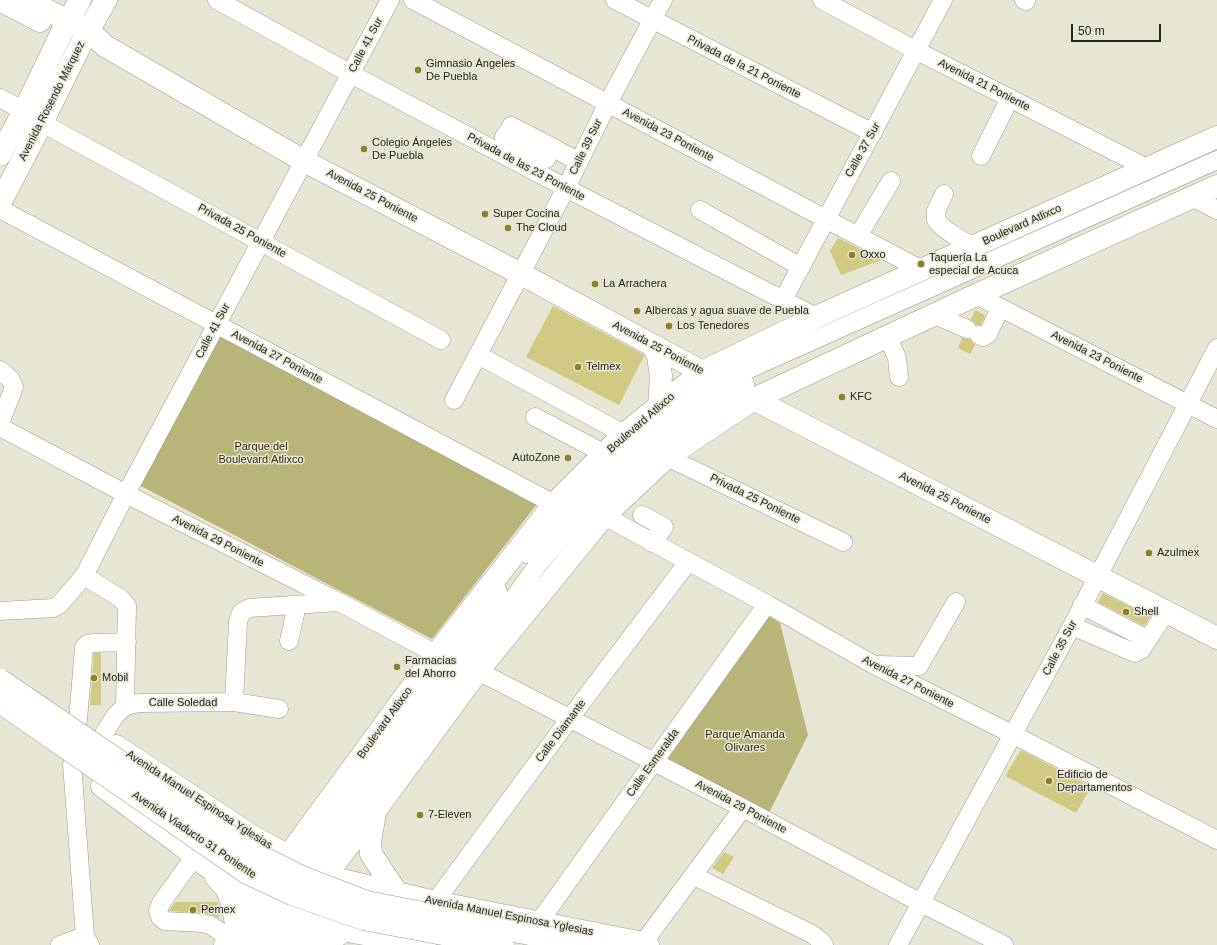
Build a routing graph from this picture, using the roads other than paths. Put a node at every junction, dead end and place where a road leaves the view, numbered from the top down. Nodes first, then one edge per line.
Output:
1 (0, 0) edge
2 (26, 0) edge
3 (80, 0) edge
4 (106, 0) edge
5 (217, 0) edge
6 (390, 0) edge
7 (413, 0) edge
8 (615, 0) edge
9 (663, 0) edge
10 (822, 0) edge
11 (943, 0) edge
12 (652, 20) junction
13 (64, 27) junction
14 (86, 36) junction
15 (917, 51) junction
16 (350, 74) junction
17 (0, 98) edge
18 (1010, 98) junction
19 (608, 103) junction
20 (24, 111) junction
21 (42, 123) junction
22 (873, 133) junction
23 (1217, 137) edge
24 (552, 147) dead end
25 (0, 155) edge
26 (981, 156) dead end
27 (1217, 160) edge
28 (304, 161) junction
29 (579, 161) junction
30 (1147, 168) junction
31 (1217, 173) edge
32 (891, 181) dead end
33 (1217, 186) edge
34 (566, 188) junction
35 (944, 194) dead end
36 (1192, 197) junction
37 (0, 203) edge
38 (0, 209) edge
39 (700, 210) dead end
40 (1217, 210) edge
41 (826, 219) junction
42 (858, 236) junction
43 (261, 241) junction
44 (973, 247) junction
45 (801, 267) junction
46 (922, 270) junction
47 (521, 274) junction
48 (976, 296) junction
49 (783, 300) junction
50 (1000, 308) junction
51 (935, 315) junction
52 (816, 317) junction
53 (217, 324) junction
54 (888, 337) junction
55 (441, 340) dead end
56 (653, 346) junction
57 (1217, 348) edge
58 (478, 355) junction
59 (0, 370) edge
60 (899, 377) dead end
61 (719, 381) junction
62 (4, 399) edge
63 (754, 399) junction
64 (454, 400) dead end
65 (1188, 404) junction
66 (660, 406) junction
67 (535, 417) dead end
68 (1217, 420) edge
69 (0, 423) edge
70 (0, 427) edge
71 (624, 434) junction
72 (605, 454) junction
73 (667, 457) junction
74 (126, 494) junction
75 (554, 504) junction
76 (642, 515) dead end
77 (604, 516) junction
78 (843, 542) dead end
79 (652, 543) junction
80 (688, 562) junction
81 (84, 576) junction
82 (1098, 581) junction
83 (339, 602) junction
84 (956, 602) dead end
85 (767, 604) junction
86 (297, 605) junction
87 (1086, 606) junction
88 (0, 611) edge
89 (1164, 615) junction
90 (1075, 627) junction
91 (1217, 638) edge
92 (1148, 640) junction
93 (289, 641) dead end
94 (127, 642) junction
95 (436, 654) junction
96 (874, 665) junction
97 (0, 670) edge
98 (478, 670) junction
99 (0, 680) edge
100 (0, 702) edge
101 (234, 702) junction
102 (125, 706) junction
103 (278, 709) dead end
104 (0, 713) edge
105 (570, 718) junction
106 (78, 720) junction
107 (1014, 735) junction
108 (102, 737) junction
109 (654, 762) junction
110 (72, 764) junction
111 (148, 767) junction
112 (125, 802) junction
113 (743, 808) junction
114 (375, 811) junction
115 (1217, 840) edge
116 (199, 860) junction
117 (307, 866) junction
118 (694, 876) junction
119 (396, 893) junction
120 (435, 902) junction
121 (921, 903) junction
122 (274, 910) junction
123 (539, 922) junction
124 (367, 934) junction
125 (232, 939) edge
126 (87, 940) edge
127 (419, 944) edge
128 (646, 944) edge
129 (60, 945) edge
130 (257, 945) edge
131 (276, 945) edge
132 (297, 945) edge
133 (502, 945) edge
134 (586, 945) edge
135 (824, 945) edge
136 (898, 945) edge
137 (1004, 945) edge

1 - 13 main road, Avenida 25 Poniente
2 - 13 main road, Avenida 25 Poniente
3 - 13 main road, Avenida Rosendo Márquez
4 - 14 main road, Avenida Rosendo Márquez
5 - 16 street, Privada de las 23 Poniente
6 - 16 street, Calle 41 Sur
7 - 19 street, Avenida 23 Poniente
8 - 12 street, Privada de la 21 Poniente
9 - 12 street, Calle 39 Sur
10 - 15 street, Avenida 21 Poniente
11 - 15 street, Calle 37 Sur
12 - 19 street, Calle 39 Sur
12 - 22 street, Privada de la 21 Poniente
13 - 14 main road, Avenida 25 Poniente
13 - 20 main road, Avenida Rosendo Márquez
14 - 21 main road, Avenida Rosendo Márquez
14 - 28 main road, Avenida 25 Poniente
15 - 18 street, Avenida 21 Poniente
15 - 22 street, Calle 37 Sur
16 - 28 street, Calle 41 Sur
16 - 34 street, Privada de las 23 Poniente
17 - 20 street
18 - 26 street
18 - 30 street, Avenida 21 Poniente
19 - 29 street, Calle 39 Sur
19 - 41 street, Avenida 23 Poniente
20 - 25 main road, Avenida Rosendo Márquez
21 - 37 main road, Avenida Rosendo Márquez
21 - 43 street, Privada 25 Poniente
22 - 41 street, Calle 37 Sur
23 - 30 main road, Boulevard Atlixco
24 - 29 street
27 - 61 street
28 - 43 street, Calle 41 Sur
28 - 47 main road, Avenida 25 Poniente
29 - 34 street, Calle 39 Sur
30 - 44 main road, Boulevard Atlixco
31 - 61 street
32 - 42 street
33 - 36 main road, Boulevard Atlixco
34 - 47 street, Calle 39 Sur
34 - 49 street, Privada de las 23 Poniente
35 - 44 street
36 - 40 street
36 - 48 main road, Boulevard Atlixco
38 - 53 street, Avenida 27 Poniente
39 - 45 street
41 - 42 street, Avenida 23 Poniente
41 - 45 street, Calle 37 Sur
42 - 46 street, Avenida 23 Poniente
43 - 53 street, Calle 41 Sur
43 - 55 street, Privada 25 Poniente
44 - 46 main road, Boulevard Atlixco
45 - 49 street, Calle 37 Sur
46 - 52 main road, Boulevard Atlixco
47 - 56 main road, Avenida 25 Poniente
47 - 58 street, Calle 39 Sur
48 - 50 street, Avenida 23 Poniente
48 - 51 main road, Boulevard Atlixco
49 - 52 street, Privada de las 23 Poniente
50 - 51 street
50 - 65 street, Avenida 23 Poniente
51 - 54 main road, Boulevard Atlixco
52 - 61 main road, Boulevard Atlixco
53 - 74 street, Calle 41 Sur
53 - 75 street, Avenida 27 Poniente
54 - 60 street
54 - 63 main road, Boulevard Atlixco
56 - 61 main road, Avenida 25 Poniente
56 - 66 main road
57 - 65 street, Calle 35 Sur
58 - 64 street, Calle 39 Sur
58 - 71 street
59 - 62 street
61 - 63 main road, Avenida 25 Poniente
61 - 66 main road, Boulevard Atlixco
61 - 117 street
62 - 69 street
63 - 73 main road, Boulevard Atlixco
63 - 82 main road, Avenida 25 Poniente
65 - 68 street, Avenida 23 Poniente
65 - 82 street, Calle 35 Sur
66 - 71 main road, Boulevard Atlixco
67 - 72 street
70 - 74 street, Avenida 29 Poniente
71 - 72 main road, Boulevard Atlixco
72 - 75 main road, Boulevard Atlixco
73 - 77 main road, Boulevard Atlixco
73 - 78 street, Privada 25 Poniente
74 - 81 street, Calle 41 Sur
74 - 83 street, Avenida 29 Poniente
75 - 95 main road, Boulevard Atlixco
76 - 79 street
77 - 79 street, Avenida 27 Poniente
77 - 98 main road, Boulevard Atlixco
79 - 80 street, Avenida 27 Poniente
80 - 85 street, Avenida 27 Poniente
80 - 105 street, Calle Diamante
81 - 88 street, Calle 41 Sur
81 - 94 street
82 - 87 street, Calle 35 Sur
82 - 89 main road, Avenida 25 Poniente
83 - 86 street
83 - 95 street, Avenida 29 Poniente
84 - 96 street
85 - 96 street, Avenida 27 Poniente
85 - 109 street, Calle Esmeralda
86 - 93 street
86 - 101 street
87 - 90 street, Calle 35 Sur
87 - 92 street
89 - 91 main road, Avenida 25 Poniente
89 - 92 street
90 - 92 street
90 - 107 street, Calle 35 Sur
94 - 102 street
94 - 106 street
95 - 117 main road, Boulevard Atlixco
96 - 107 street, Avenida 27 Poniente
97 - 106 main road, Avenida Manuel Espinosa Yglesias
98 - 105 street, Avenida 29 Poniente
98 - 114 main road, Boulevard Atlixco
99 - 134 main road, Avenida Viaducto 31 Poniente, bridge
100 - 133 main road, Avenida Viaducto 31 Poniente, bridge
101 - 102 street, Calle Soledad
101 - 103 street, Calle Soledad
102 - 108 street
104 - 110 main road
105 - 109 street, Avenida 29 Poniente
105 - 120 street, Calle Diamante
106 - 108 main road, Avenida Manuel Espinosa Yglesias
107 - 115 street, Avenida 27 Poniente
107 - 121 street, Calle 35 Sur
108 - 111 main road, Avenida Manuel Espinosa Yglesias
109 - 113 street, Avenida 29 Poniente
109 - 123 street, Calle Esmeralda
110 - 112 main road
110 - 126 street
111 - 112 main road
111 - 117 main road, Avenida Manuel Espinosa Yglesias
112 - 116 main road
113 - 118 street
113 - 121 street, Avenida 29 Poniente
114 - 117 main road, Boulevard Atlixco
114 - 119 main road
116 - 122 main road
116 - 125 main road
116 - 125 street
117 - 119 main road, Avenida Manuel Espinosa Yglesias
117 - 122 main road, Boulevard Atlixco
117 - 122 main road, Boulevard Atlixco
118 - 128 street
118 - 135 street
119 - 120 main road, Avenida Manuel Espinosa Yglesias
120 - 123 main road, Avenida Manuel Espinosa Yglesias
120 - 127 main road
121 - 136 street, Calle 35 Sur
121 - 137 street, Avenida 29 Poniente
122 - 124 main road
122 - 125 main road, Boulevard Atlixco
122 - 130 street
122 - 131 main road, Boulevard Atlixco
123 - 128 main road, Avenida Manuel Espinosa Yglesias
124 - 127 main road
124 - 132 main road
126 - 129 street

